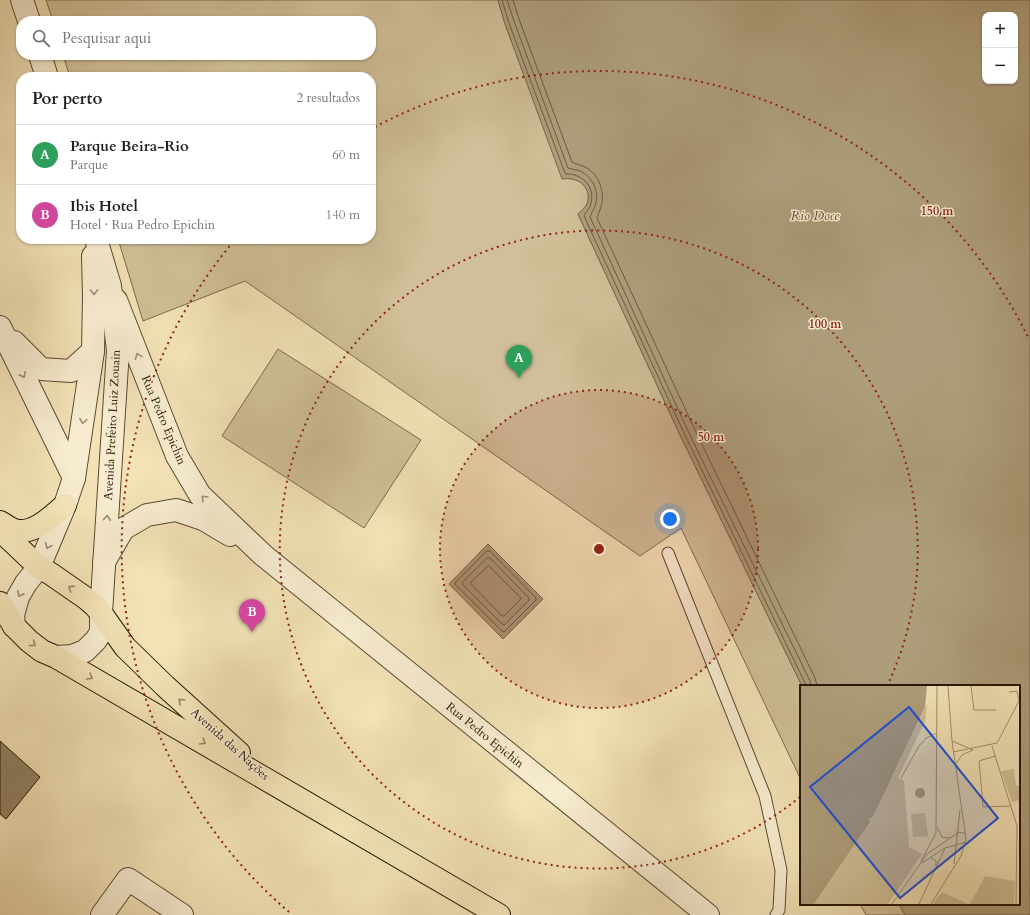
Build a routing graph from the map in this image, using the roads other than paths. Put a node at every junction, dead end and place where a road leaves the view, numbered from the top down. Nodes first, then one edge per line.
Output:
1 (41, 60) edge
2 (45, 72) edge
3 (94, 244) edge
4 (96, 244) edge
5 (110, 286) junction
6 (94, 351) junction
7 (74, 478) junction
8 (65, 505) junction
9 (0, 522) edge
10 (0, 530) edge
11 (668, 553) dead end
12 (263, 555) junction
13 (104, 562) junction
14 (39, 567) junction
15 (0, 603) edge
16 (101, 613) junction
17 (14, 626) junction
18 (56, 658) junction
19 (273, 783) junction
20 (496, 914) edge
21 (102, 915) edge
22 (182, 915) edge
23 (708, 915) edge
24 (776, 915) edge

1 - 2 street
3 -> 6 street, Avenida Prefeito Luiz Zouain
4 - 5 street, Avenida Prefeito Luiz Zouain
12 -> 5 street, Rua Pedro Epichin
13 -> 5 street, Avenida Prefeito Luiz Zouain
6 -> 7 street, Avenida Prefeito Luiz Zouain
6 -> 7 street
7 - 8 street, Avenida Prefeito Luiz Zouain
8 - 9 main road
8 -> 14 street, Avenida Prefeito Luiz Zouain
10 - 14 main road, Avenida das Nações
11 - 24 lane
12 - 13 street, Rua Pedro Epichin
12 - 23 street, Rua Pedro Epichin
13 - 16 street, Avenida Prefeito Luiz Zouain
16 -> 14 main road, Avenida das Nações
14 -> 17 street
15 - 17 main road, Avenida das Nações
16 - 18 street
19 -> 16 main road, Avenida das Nações
17 -> 18 main road, Avenida das Nações
18 -> 19 main road, Avenida das Nações
19 - 20 main road
21 - 22 street

